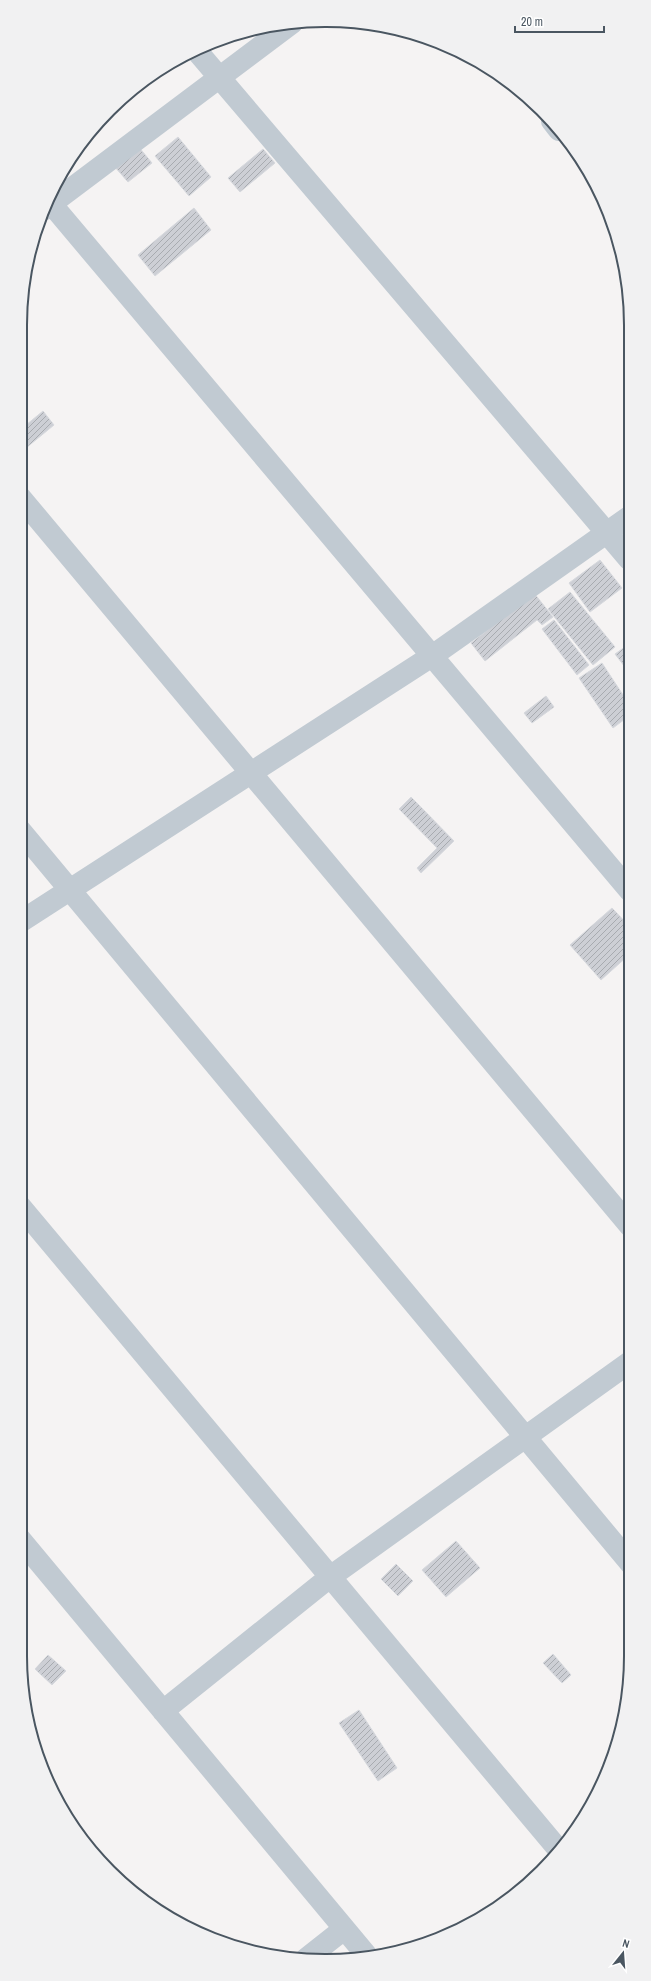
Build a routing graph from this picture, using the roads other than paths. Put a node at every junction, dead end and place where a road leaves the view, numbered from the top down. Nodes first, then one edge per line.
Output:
1 (281, 31) edge
2 (200, 55) edge
3 (218, 78) junction
4 (55, 199) edge
5 (51, 209) edge
6 (27, 505) edge
7 (624, 521) edge
8 (607, 533) junction
9 (624, 553) edge
10 (432, 656) junction
11 (252, 774) junction
12 (27, 838) edge
13 (624, 884) edge
14 (70, 890) junction
15 (27, 918) edge
16 (27, 1214) edge
17 (624, 1219) edge
18 (624, 1366) edge
19 (525, 1436) junction
20 (27, 1547) edge
21 (624, 1556) edge
22 (330, 1577) junction
23 (163, 1711) junction
24 (555, 1846) edge
25 (344, 1929) junction
26 (363, 1951) edge
27 (313, 1953) edge

1 - 3 street
2 - 3 street
3 - 4 street
3 - 8 street
5 - 10 street
6 - 11 street
7 - 8 street
8 - 9 street
8 - 10 street
10 - 11 street
10 - 13 street
11 - 14 street
11 - 17 street
12 - 14 street
14 - 15 street
14 - 19 street
16 - 22 street
18 - 19 street
19 - 21 street
19 - 22 street
20 - 23 street
22 - 23 street
22 - 24 street
23 - 25 street
25 - 26 street
25 - 27 street

